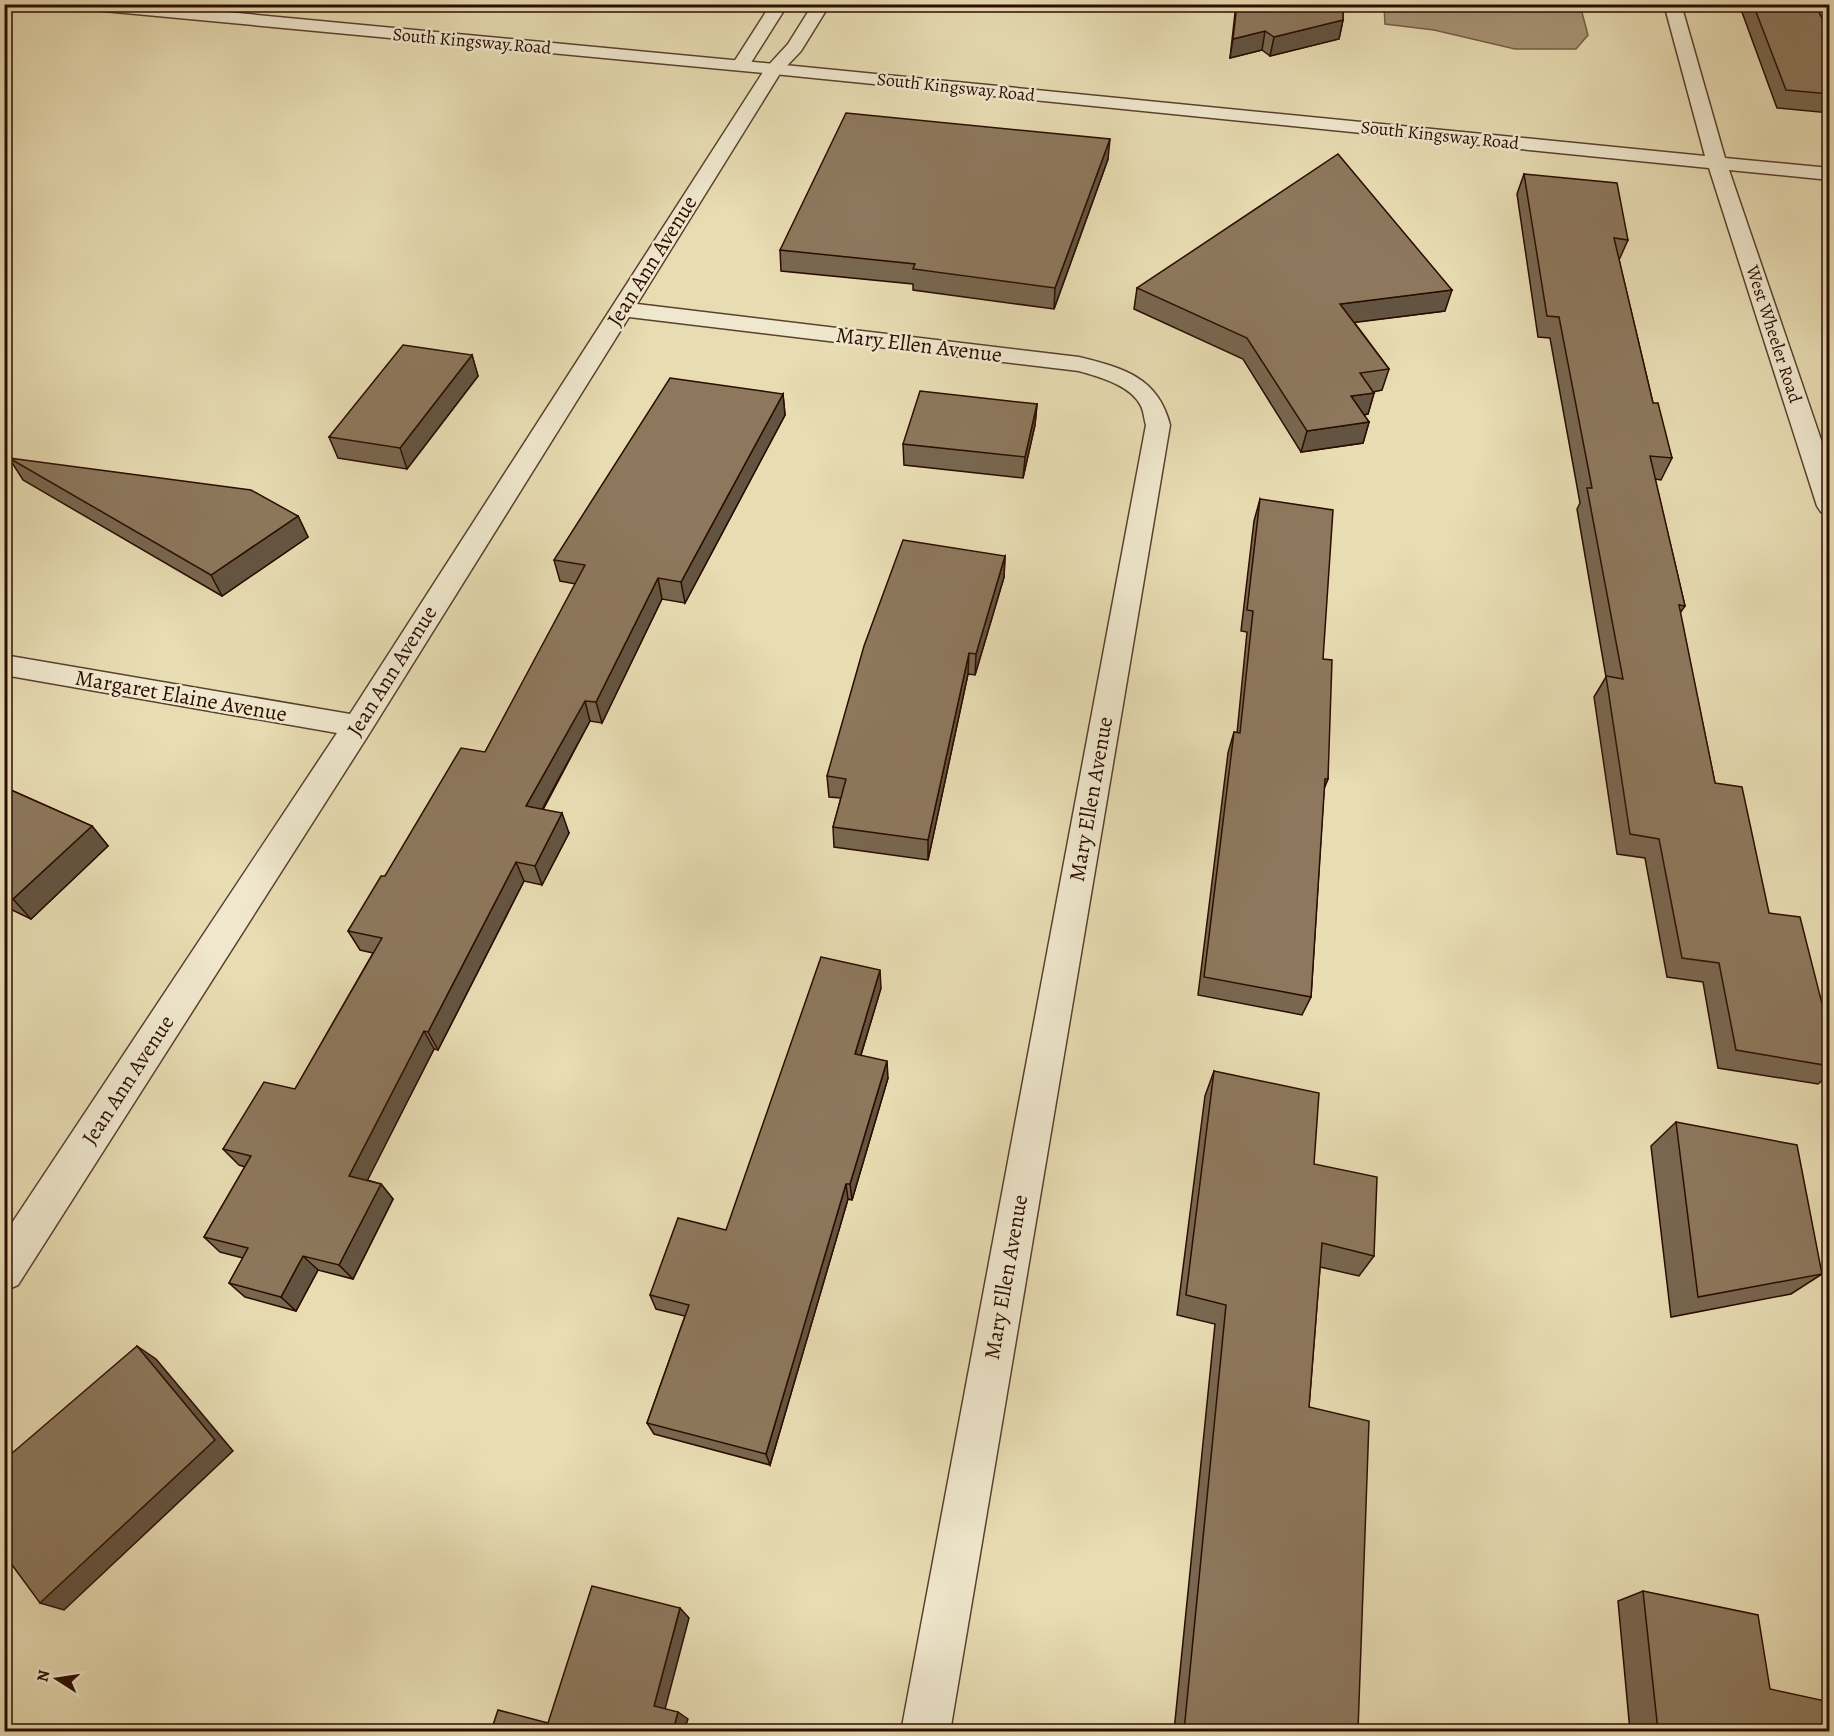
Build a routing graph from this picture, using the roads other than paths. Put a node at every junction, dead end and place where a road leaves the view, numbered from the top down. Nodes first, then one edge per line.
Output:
1 (82, 4) edge
2 (780, 4) edge
3 (822, 4) edge
4 (1672, 4) edge
5 (741, 65) junction
6 (774, 69) junction
7 (1717, 163) junction
8 (1830, 174) edge
9 (622, 309) junction
10 (1830, 506) edge
11 (4, 665) edge
12 (358, 726) junction
13 (4, 1270) edge
14 (925, 1731) edge

1 - 5 street, South Kingsway Road
2 - 5 street
3 - 6 street, Jean Ann Avenue
4 - 7 street, West Wheeler Road
5 - 6 street, South Kingsway Road
6 - 7 street, South Kingsway Road
6 - 9 street, Jean Ann Avenue
7 - 8 street, South Kingsway Road
7 - 10 street, West Wheeler Road
9 - 12 street, Jean Ann Avenue
9 - 14 street, Mary Ellen Avenue
11 - 12 street, Margaret Elaine Avenue
12 - 13 street, Jean Ann Avenue

